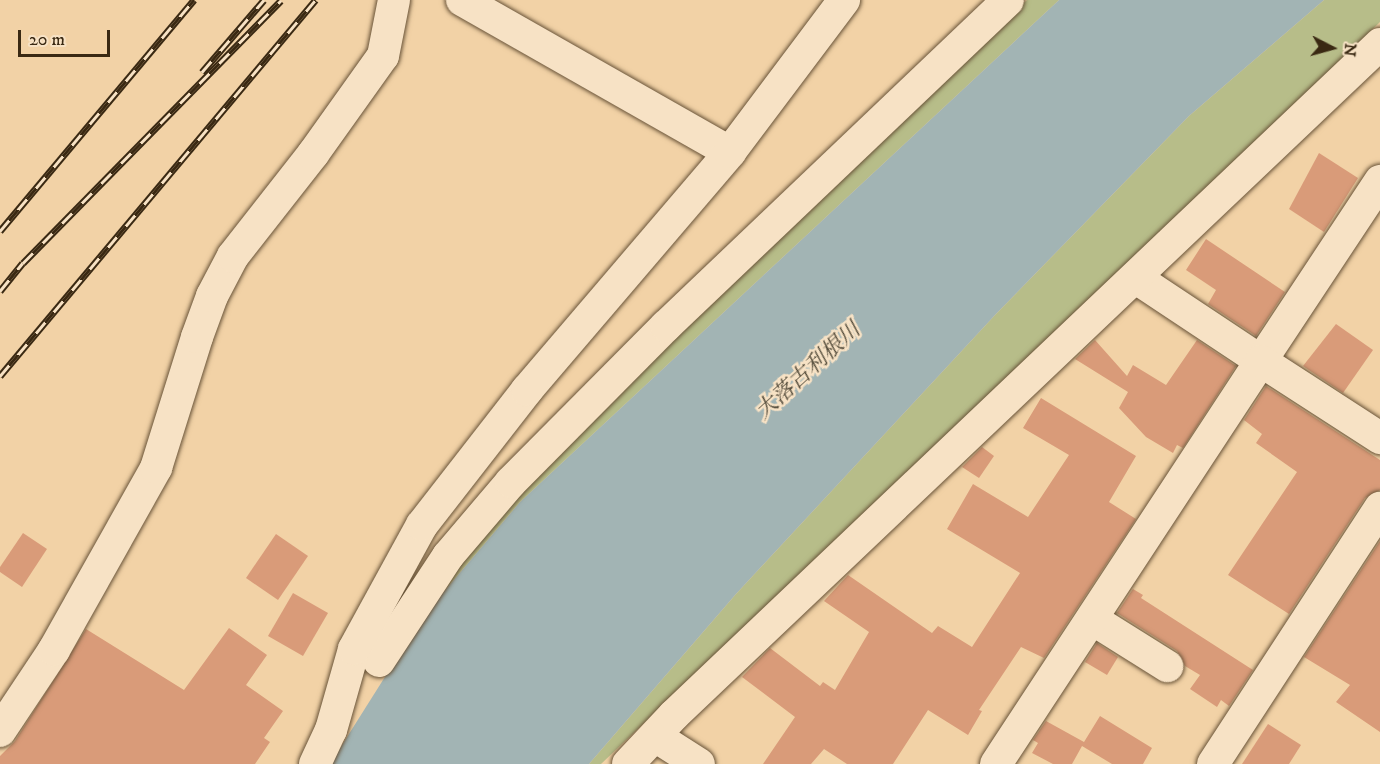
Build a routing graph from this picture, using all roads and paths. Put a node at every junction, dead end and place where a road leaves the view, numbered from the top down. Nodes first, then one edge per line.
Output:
1 (394, 0) edge
2 (462, 0) edge
3 (844, 0) edge
4 (1008, 0) edge
5 (1380, 44) edge
6 (730, 152) junction
7 (1380, 181) edge
8 (1136, 278) junction
9 (1261, 362) junction
10 (1380, 438) edge
11 (1380, 508) edge
12 (1092, 619) junction
13 (379, 661) dead end
14 (1167, 666) dead end
15 (0, 731) edge
16 (655, 735) junction
17 (315, 764) edge
18 (628, 764) edge
19 (699, 764) edge
20 (996, 764) edge
21 (1213, 764) edge

1 - 15 street
2 - 6 street
3 - 6 street
4 - 13 street
5 - 8 street
6 - 17 street
7 - 9 street
8 - 9 street
8 - 16 street
9 - 10 street
9 - 12 street
11 - 21 street
12 - 14 street
12 - 20 street
16 - 18 street
16 - 19 street

